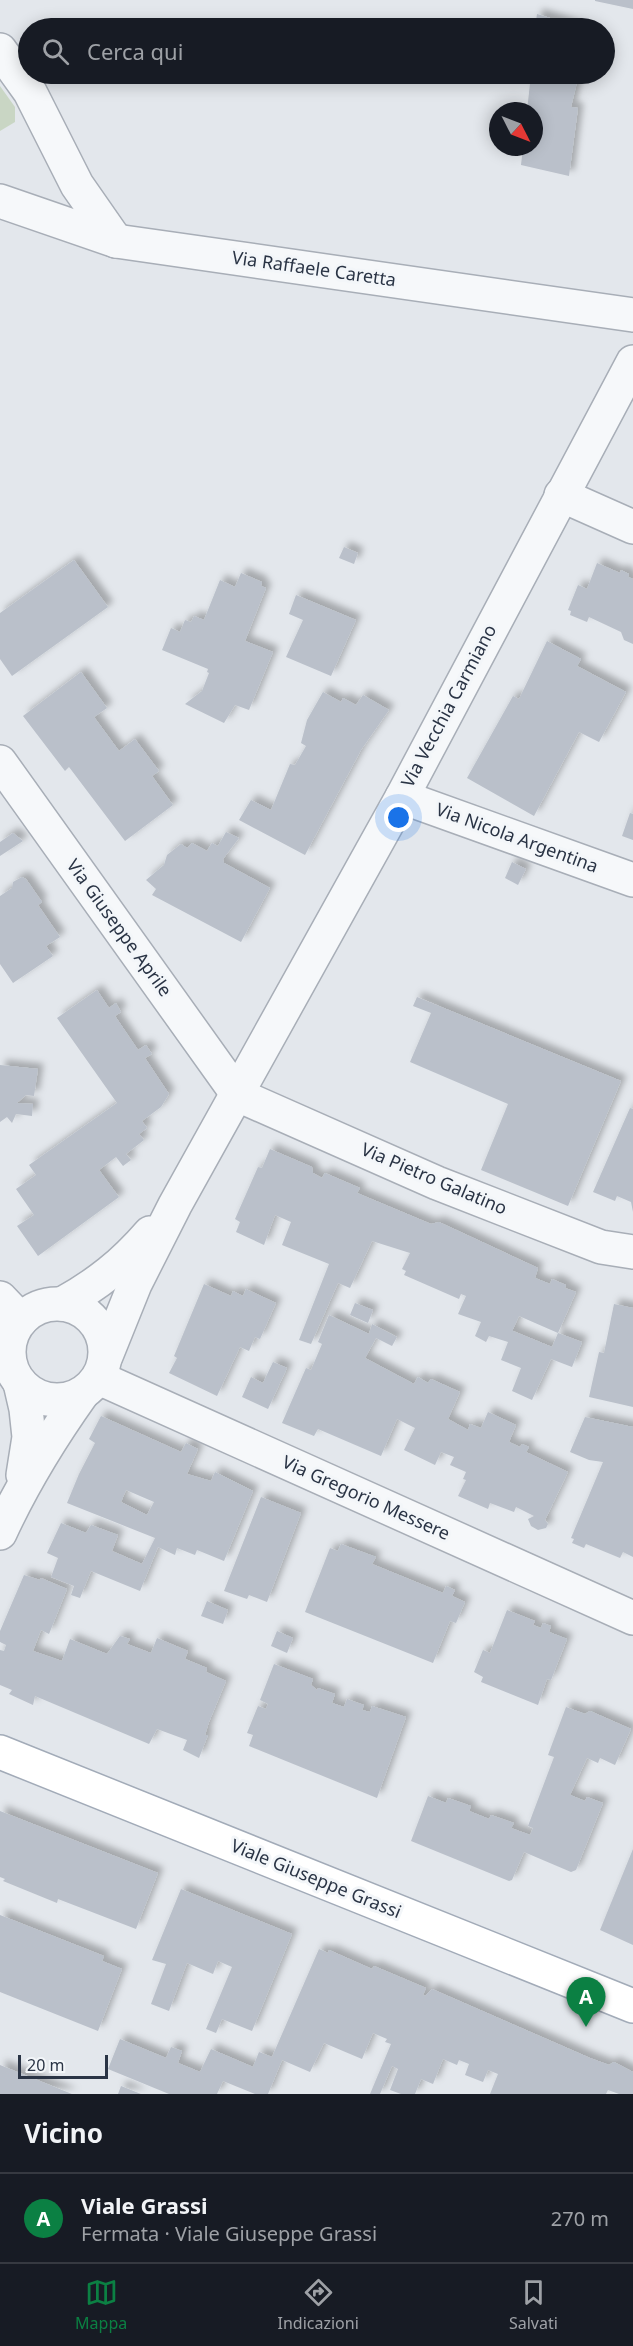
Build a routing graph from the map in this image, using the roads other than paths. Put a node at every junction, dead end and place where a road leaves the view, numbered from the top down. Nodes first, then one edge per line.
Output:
1 (0, 50) edge
2 (18, 75) edge
3 (24, 84) edge
4 (0, 201) edge
5 (116, 241) junction
6 (633, 315) edge
7 (633, 362) edge
8 (561, 495) junction
9 (633, 527) edge
10 (0, 762) edge
11 (402, 797) junction
12 (633, 880) edge
13 (238, 1095) junction
14 (175, 1205) junction
15 (633, 1252) edge
16 (62, 1304) junction
17 (9, 1318) edge
18 (96, 1376) junction
19 (20, 1383) junction
20 (22, 1486) junction
21 (0, 1533) edge
22 (633, 1618) edge
23 (0, 1752) edge
24 (633, 2006) edge

1 - 2 street
3 - 5 street
4 - 5 street, Via Raffaele Caretta
5 - 6 street, Via Raffaele Caretta
7 - 8 street, Via Vecchia Carmiano
8 - 9 street
8 - 11 street, Via Vecchia Carmiano
10 - 13 street, Via Giuseppe Aprile
11 - 12 street, Via Nicola Argentina
11 - 13 street, Via Vecchia Carmiano
13 - 14 street, Via Vecchia Carmiano
13 - 15 street, Via Pietro Galatino
14 - 16 street, Via Vecchia Carmiano
14 - 18 street, Via Vecchia Carmiano
16 - 17 street, Via Vecchia Carmiano
16 - 18 street
17 - 19 street, Via Vecchia Carmiano
18 - 19 street
18 - 20 street, Via Vecchia Carmiano
18 - 22 street, Via Gregorio Messere
19 - 20 street, Via Vecchia Carmiano
20 - 21 street, Via Vecchia Carmiano
23 - 24 main road, Viale Giuseppe Grassi

